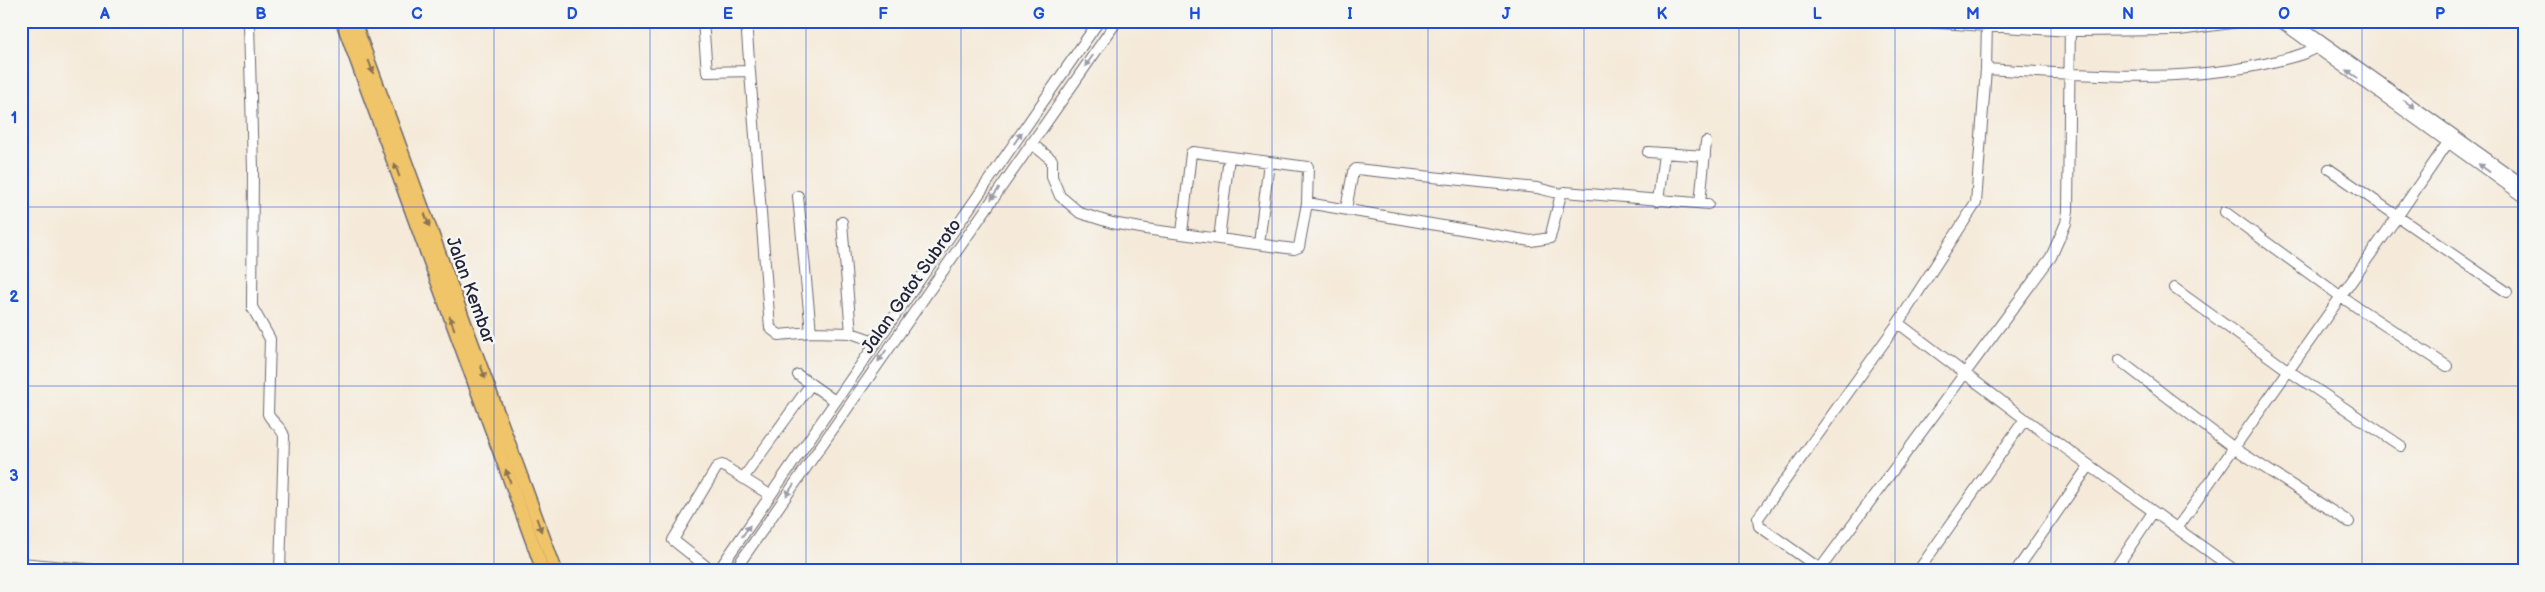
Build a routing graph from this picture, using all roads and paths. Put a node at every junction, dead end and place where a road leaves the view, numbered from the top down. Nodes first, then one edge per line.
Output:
1 (342, 21) edge
2 (354, 21) edge
3 (703, 21) edge
4 (746, 21) edge
5 (1099, 21) edge
6 (1117, 21) edge
7 (1907, 21) edge
8 (2246, 21) edge
9 (2279, 21) edge
10 (2294, 21) edge
11 (1986, 23) edge
12 (248, 24) dead end
13 (2070, 26) edge
14 (2318, 45) junction
15 (1986, 69) junction
16 (750, 71) junction
17 (2068, 72) junction
18 (2450, 138) junction
19 (1706, 142) dead end
20 (1033, 144) junction
21 (1648, 152) dead end
22 (1664, 154) junction
23 (1229, 156) junction
24 (1705, 156) junction
25 (1269, 162) junction
26 (2329, 169) dead end
27 (2524, 185) edge
28 (1560, 194) junction
29 (798, 196) dead end
30 (2524, 197) edge
31 (1658, 201) junction
32 (1307, 203) junction
33 (1346, 209) junction
34 (2225, 212) dead end
35 (2397, 218) junction
36 (842, 222) dead end
37 (1182, 234) junction
38 (1219, 239) junction
39 (1259, 244) junction
40 (926, 270) junction
41 (937, 277) junction
42 (915, 287) junction
43 (2174, 288) dead end
44 (2507, 292) dead end
45 (925, 293) junction
46 (2340, 296) junction
47 (1898, 323) junction
48 (811, 332) junction
49 (850, 333) junction
50 (877, 342) junction
51 (2119, 360) dead end
52 (2447, 366) dead end
53 (2288, 371) junction
54 (1965, 373) junction
55 (798, 375) dead end
56 (811, 384) junction
57 (835, 401) junction
58 (2025, 419) junction
59 (2401, 446) dead end
60 (2234, 448) junction
61 (2089, 466) junction
62 (744, 477) junction
63 (770, 495) junction
64 (2154, 512) junction
65 (756, 516) junction
66 (2349, 522) dead end
67 (768, 523) junction
68 (2178, 527) junction
69 (21, 562) edge
70 (1821, 570) edge
71 (107, 571) edge
72 (280, 571) edge
73 (543, 571) edge
74 (556, 571) edge
75 (712, 571) edge
76 (718, 571) edge
77 (734, 571) edge
78 (1918, 571) edge
79 (2016, 571) edge
80 (2114, 571) edge
81 (2236, 571) edge

73 -> 1 main road, Jalan Kembar
2 -> 74 main road, Jalan Kembar
3 - 16 street
4 - 16 street
40 -> 5 street, Jalan Gatot Subroto
6 -> 20 street, Jalan Gatot Subroto
7 - 11 street
8 - 13 street
9 - 14 street
10 - 14 street
11 - 13 street
11 - 15 street
12 - 72 street
13 - 17 street
14 - 17 street
14 - 18 street
15 - 17 street
15 - 47 street
16 - 48 street
17 - 54 street
18 - 27 street
30 -> 18 street
18 - 35 street
19 - 24 street
20 - 37 street
20 -> 41 street, Jalan Gatot Subroto
21 - 22 street
22 - 24 street
22 - 31 street
23 - 25 street
23 - 37 street
23 - 38 street
24 - 31 street
25 - 32 street
25 - 39 street
26 - 35 street
28 - 31 street
28 - 33 street
28 - 33 street
29 - 48 street
32 - 33 street
32 - 39 street
34 - 46 street
35 - 44 street
35 - 46 street
36 - 49 street
37 - 38 street
38 - 39 street
40 - 41 street
40 - 42 street, Jalan Gatot Subroto
41 - 45 street, Jalan Gatot Subroto
42 - 45 street
42 - 50 street, Jalan Gatot Subroto
43 - 53 street
45 -> 67 street, Jalan Gatot Subroto
46 - 52 street
46 - 53 street
47 - 54 street
47 - 70 street
48 - 49 street
49 - 50 street
50 - 57 street, Jalan Gatot Subroto
51 - 60 street
53 - 59 street
53 - 60 street
54 - 58 street
54 - 70 street
55 - 56 street
56 - 57 street
56 - 62 street
57 - 63 street, Jalan Gatot Subroto
58 - 61 street
58 - 78 street
60 - 66 street
60 - 68 street
61 - 64 street
61 - 79 street
62 - 63 street
62 - 75 street
63 - 65 street, Jalan Gatot Subroto
64 - 68 street
64 - 80 street
65 - 67 street
76 -> 65 street, Jalan Gatot Subroto
67 - 77 street, Jalan Gatot Subroto
68 - 81 street
69 - 71 street

